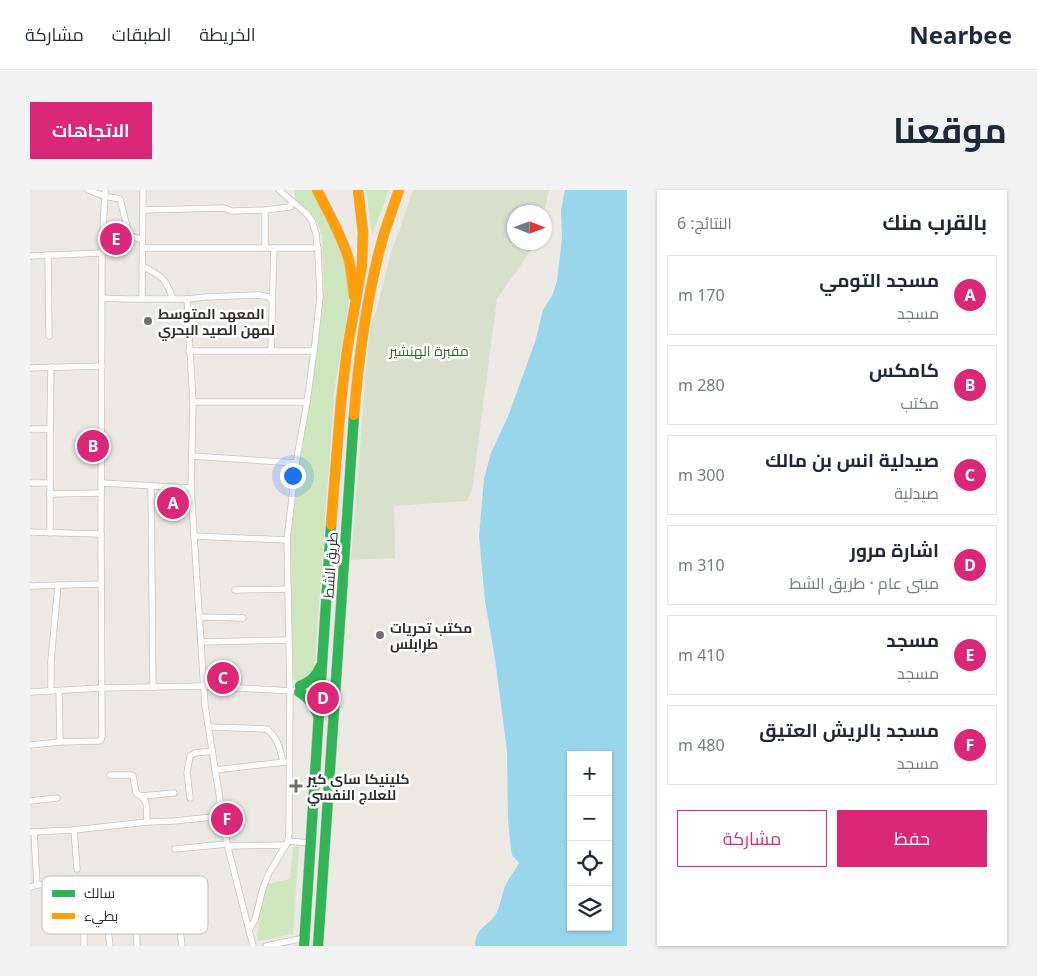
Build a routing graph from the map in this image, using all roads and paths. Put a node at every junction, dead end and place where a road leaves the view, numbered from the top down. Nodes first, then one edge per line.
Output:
1 (88, 190) edge
2 (143, 190) edge
3 (279, 190) edge
4 (317, 190) edge
5 (358, 190) edge
6 (399, 190) edge
7 (104, 193) edge
8 (292, 201) junction
9 (142, 210) junction
10 (264, 210) junction
11 (142, 240) junction
12 (142, 248) junction
13 (265, 248) junction
14 (274, 248) junction
15 (318, 248) junction
16 (102, 253) junction
17 (30, 256) edge
18 (48, 256) junction
19 (142, 266) junction
20 (102, 298) junction
21 (142, 299) junction
22 (173, 299) junction
23 (187, 299) junction
24 (272, 301) junction
25 (356, 303) junction
26 (49, 336) dead end
27 (190, 351) junction
28 (271, 351) junction
29 (314, 351) junction
30 (51, 366) junction
31 (102, 366) junction
32 (30, 368) edge
33 (193, 402) junction
34 (307, 402) junction
35 (30, 429) edge
36 (50, 429) junction
37 (192, 456) junction
38 (296, 462) junction
39 (30, 483) edge
40 (50, 483) junction
41 (101, 483) junction
42 (151, 486) junction
43 (191, 488) junction
44 (101, 493) junction
45 (50, 494) junction
46 (30, 532) edge
47 (50, 533) junction
48 (101, 534) junction
49 (194, 536) junction
50 (287, 540) junction
51 (100, 584) junction
52 (58, 585) junction
53 (30, 586) edge
54 (288, 589) junction
55 (234, 590) dead end
56 (200, 617) junction
57 (243, 618) dead end
58 (289, 640) junction
59 (202, 642) junction
60 (322, 661) junction
61 (204, 686) junction
62 (153, 687) junction
63 (335, 687) junction
64 (101, 688) junction
65 (295, 690) junction
66 (321, 690) junction
67 (51, 691) junction
68 (59, 691) junction
69 (30, 692) edge
70 (319, 718) junction
71 (209, 727) junction
72 (60, 742) junction
73 (30, 746) edge
74 (212, 751) junction
75 (286, 762) junction
76 (215, 770) junction
77 (110, 775) dead end
78 (174, 793) dead end
79 (142, 796) junction
80 (57, 798) dead end
81 (190, 798) dead end
82 (30, 801) edge
83 (222, 816) junction
84 (147, 822) junction
85 (74, 830) junction
86 (32, 832) edge
87 (287, 843) junction
88 (310, 843) junction
89 (227, 845) junction
90 (175, 850) dead end
91 (77, 869) dead end
92 (42, 884) edge
93 (37, 885) junction
94 (30, 887) edge
95 (249, 930) junction
96 (304, 942) edge
97 (253, 946) edge
98 (266, 946) edge
99 (318, 946) edge

1 - 7 street
2 - 9 street
3 - 8 street
4 - 25 highway
5 - 25 highway, طريق الشط
6 - 63 highway, طريق الشط
7 - 11 street
7 - 16 street
8 - 10 street
8 - 15 street
9 - 10 street
9 - 11 street
10 - 13 street
11 - 12 street
12 - 13 street
12 - 19 street
13 - 14 street
14 - 15 street
14 - 24 street
15 - 29 street
16 - 18 street
16 - 20 street
17 - 18 street
18 - 26 street
19 - 21 street
19 - 22 street
20 - 21 street
20 - 31 street
21 - 22 street
22 - 23 street
23 - 24 street
23 - 27 street
24 - 28 street
25 - 60 highway, طريق الشط
27 - 28 street
27 - 33 street
28 - 29 street
29 - 34 street
30 - 31 street
30 - 32 street
30 - 36 street
31 - 41 street
33 - 34 street
33 - 37 street
34 - 38 street
35 - 36 street
36 - 40 street
37 - 38 street
37 - 43 street
38 - 50 street
39 - 40 street
40 - 45 street
41 - 42 street
41 - 44 street
42 - 43 street
42 - 62 street
43 - 49 street
44 - 45 street
44 - 48 street
45 - 47 street
46 - 47 street
47 - 48 street
48 - 51 street
49 - 50 street
49 - 56 street
50 - 54 street
51 - 52 street
51 - 64 street
52 - 53 street
52 - 67 street
54 - 55 street
54 - 58 street
56 - 57 street
56 - 59 street
58 - 59 street
58 - 65 street
59 - 61 street
60 - 65 highway
60 - 66 highway, طريق الشط
61 - 62 street
61 - 65 street
61 - 71 street
62 - 64 street
63 - 66 street
63 - 99 highway, طريق الشط
64 - 68 street
64 - 72 street
65 - 66 street
65 - 70 highway
65 - 75 street
66 - 70 highway, طريق الشط
67 - 68 street
67 - 69 street
68 - 72 street
70 - 88 highway, طريق الشط
71 - 74 street
71 - 75 street
72 - 73 street
74 - 76 street
74 - 81 street
75 - 76 street
75 - 87 street
76 - 83 street
77 - 79 street
78 - 79 street
79 - 84 street
80 - 82 street
83 - 84 street
83 - 89 street
84 - 85 street
85 - 86 street
85 - 91 street
86 - 93 street
87 - 88 street
87 - 89 street
87 - 95 street
88 - 96 highway, طريق الشط
89 - 90 street
89 - 95 street
92 - 93 street
93 - 94 street
95 - 97 street
96 - 98 street

